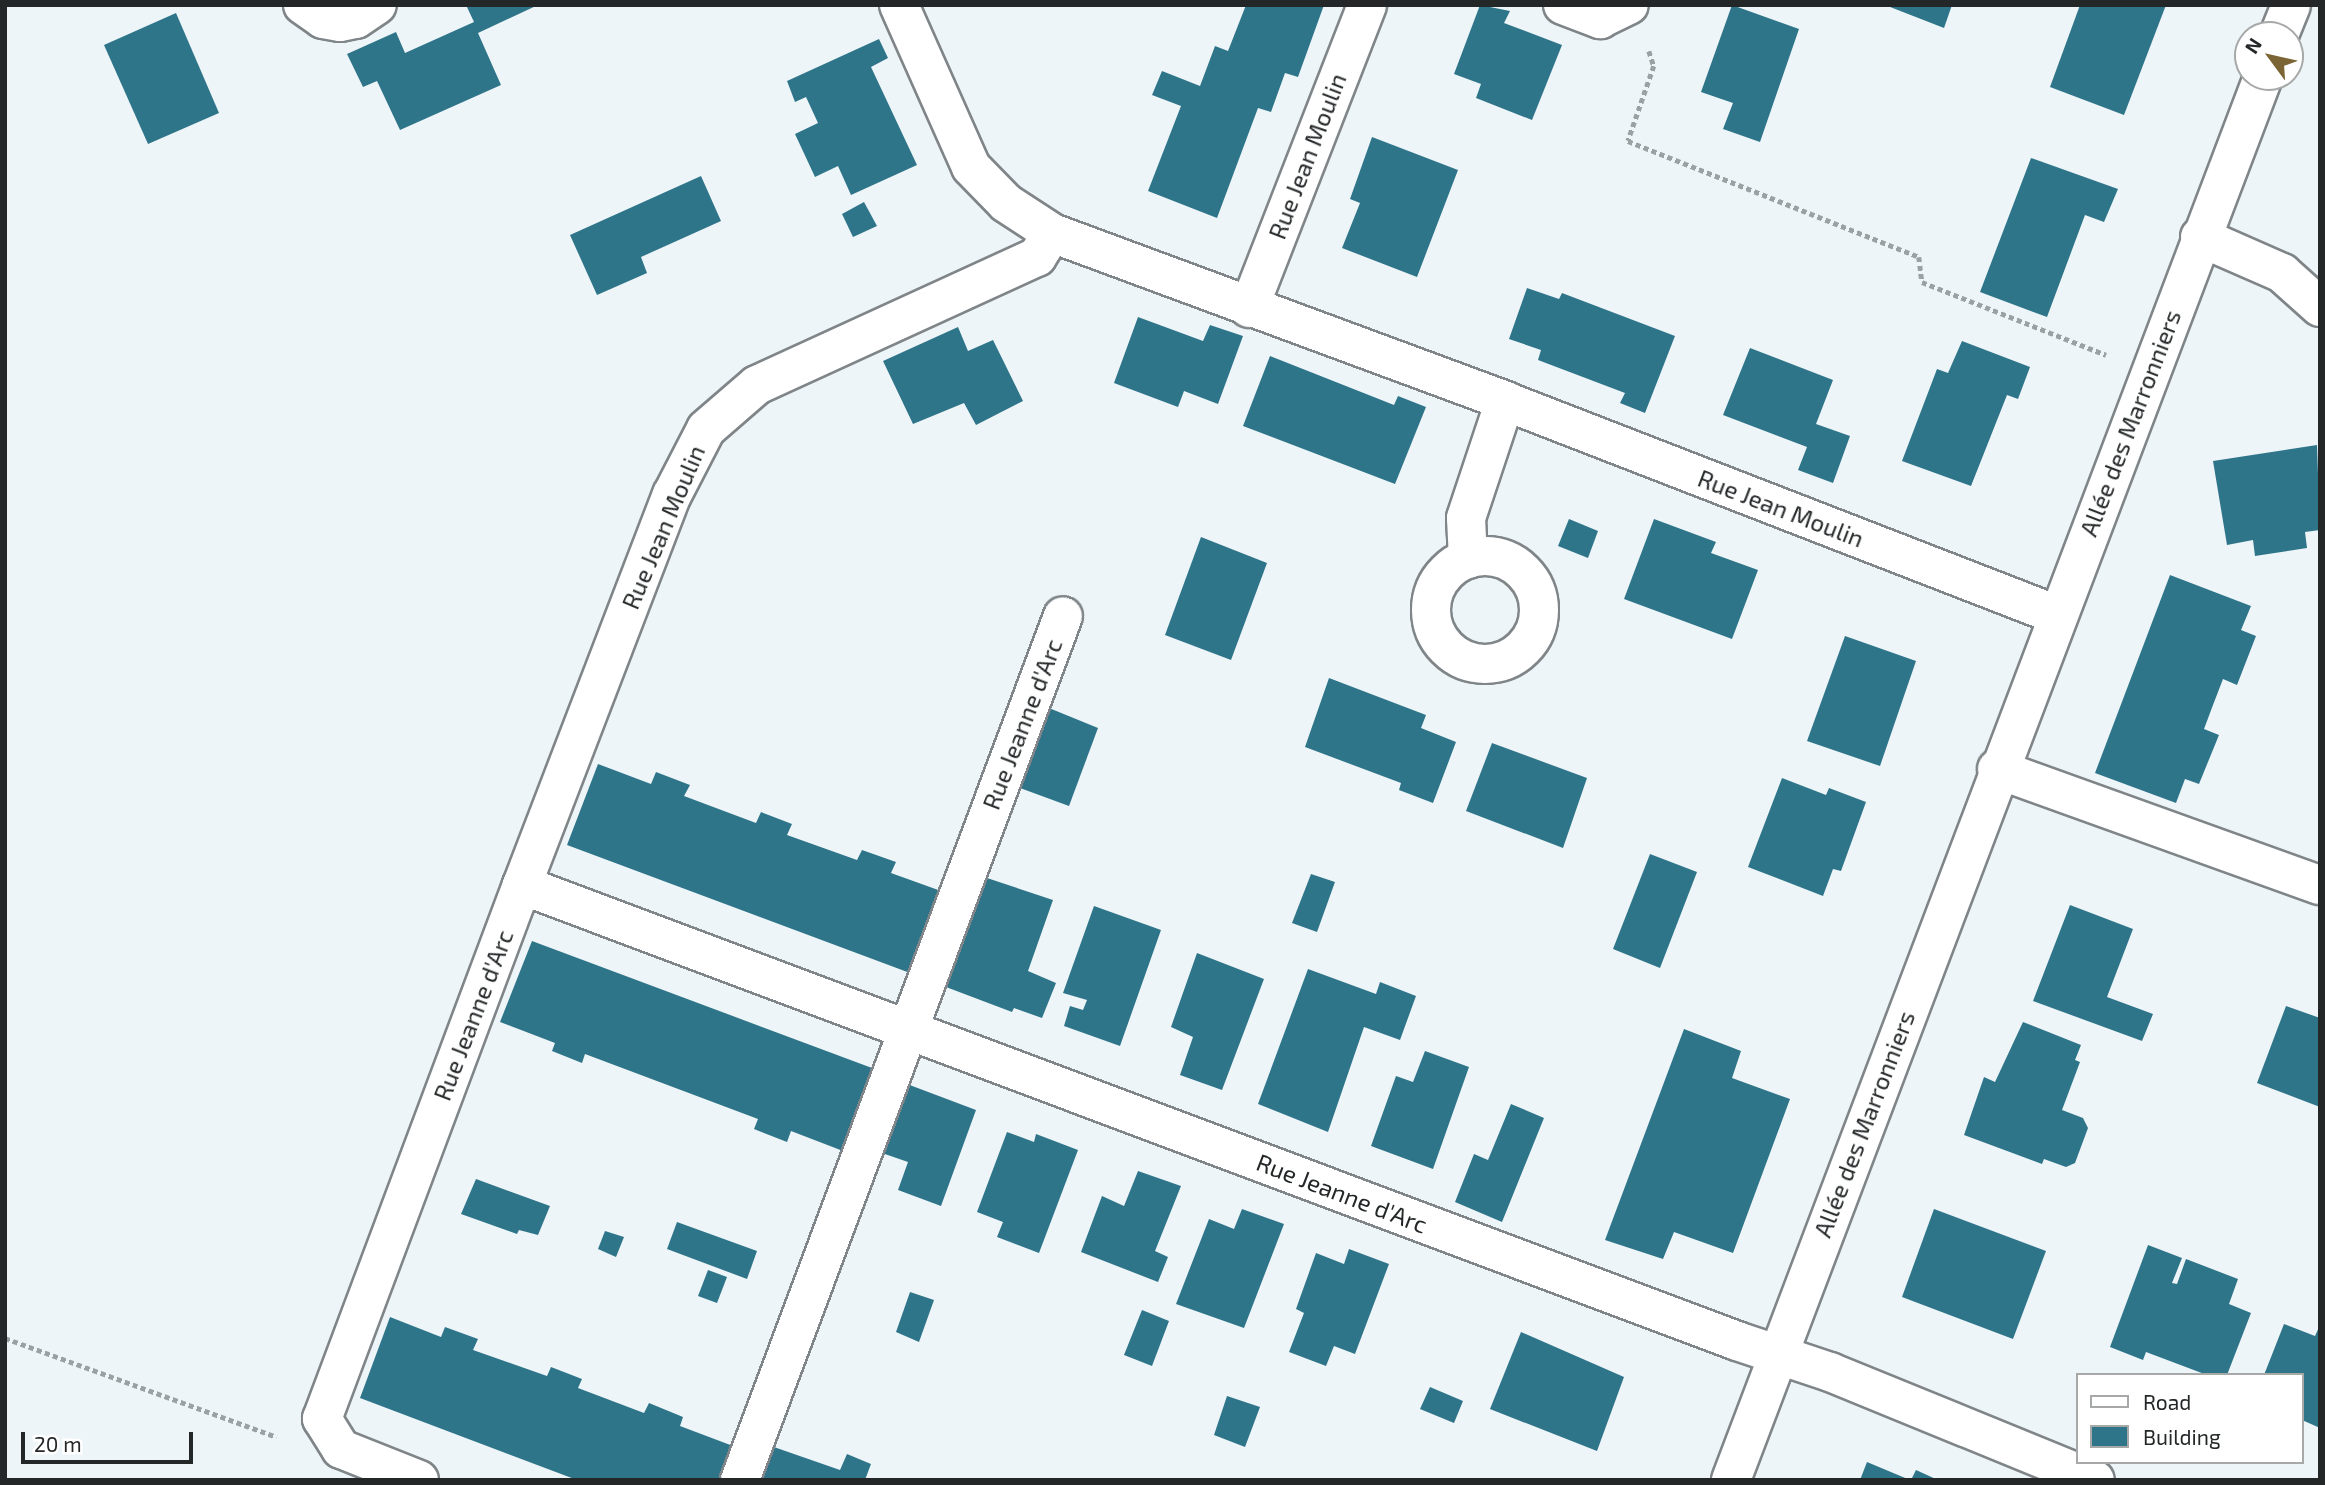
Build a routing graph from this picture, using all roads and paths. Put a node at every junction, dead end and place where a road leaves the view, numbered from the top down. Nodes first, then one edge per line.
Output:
1 (303, 5) edge
2 (377, 5) edge
3 (899, 5) edge
4 (1367, 5) edge
5 (1563, 5) edge
6 (1629, 5) edge
7 (1645, 42) dead end
8 (2257, 91) edge
9 (1052, 233) junction
10 (2200, 237) junction
11 (2320, 307) edge
12 (1248, 308) junction
13 (2150, 372) junction
14 (1505, 401) junction
15 (1468, 559) dead end
16 (2057, 615) junction
17 (1063, 616) dead end
18 (1997, 769) junction
19 (522, 885) junction
20 (2320, 885) edge
21 (907, 1030) junction
22 (5, 1338) edge
23 (1779, 1353) junction
24 (322, 1419) junction
25 (419, 1480) edge
26 (740, 1480) edge
27 (1731, 1480) edge
28 (2095, 1480) edge

1 - 2 street
3 - 9 street, Rue Jean Moulin
4 - 12 street, Rue Jean Moulin
5 - 6 street
7 - 13 path
8 - 10 street, Allée des Marronniers
9 - 12 street, Rue Jean Moulin
9 - 19 street, Rue Jean Moulin
10 - 11 street
10 - 13 street, Allée des Marronniers
12 - 14 street, Rue Jean Moulin
13 - 16 street, Allée des Marronniers
14 - 15 street
14 - 16 street, Rue Jean Moulin
16 - 18 street, Allée des Marronniers
17 - 21 street, Rue Jeanne d'Arc
18 - 20 street
18 - 23 street, Allée des Marronniers
19 - 21 street, Rue Jeanne d'Arc
19 - 24 street, Rue Jeanne d'Arc
21 - 23 street, Rue Jeanne d'Arc
21 - 26 street, Rue Jeanne d'Arc
22 - 24 path
23 - 27 street, Allée des Marronniers
23 - 28 street, Rue Jeanne d'Arc
24 - 25 street

